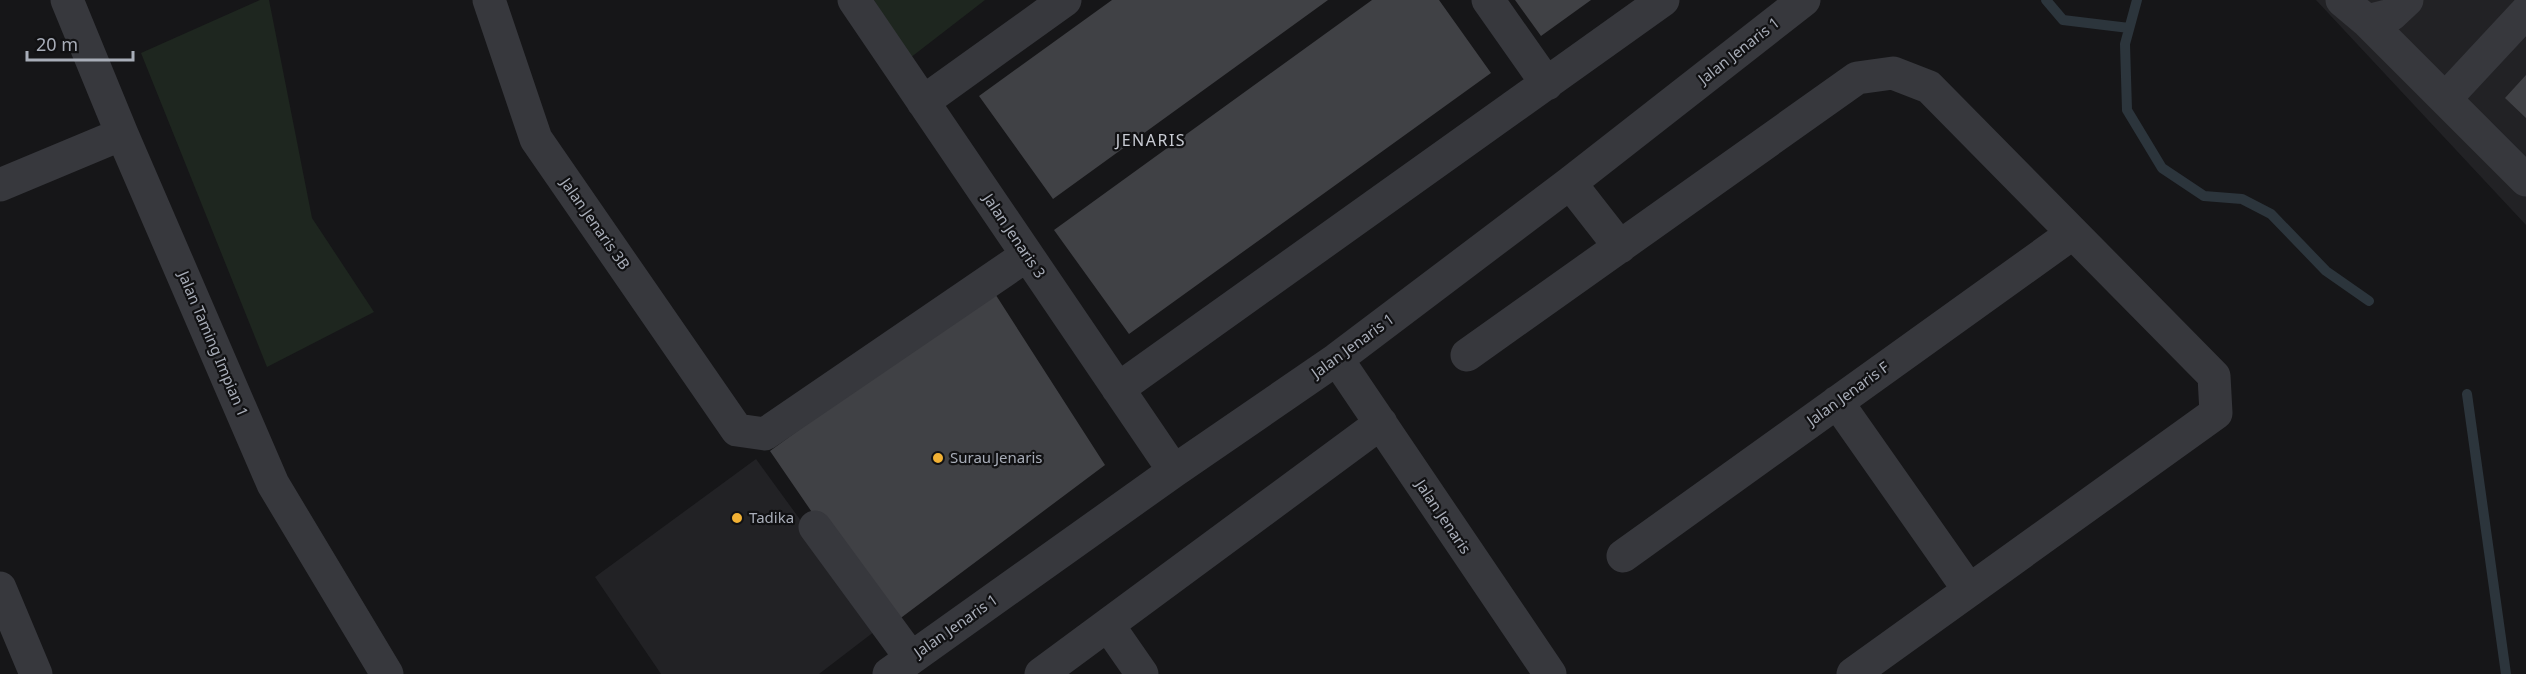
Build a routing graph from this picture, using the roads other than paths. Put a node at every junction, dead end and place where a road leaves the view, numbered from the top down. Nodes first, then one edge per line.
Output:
1 (67, 0) edge
2 (489, 0) edge
3 (854, 0) edge
4 (1065, 0) edge
5 (1488, 0) edge
6 (1663, 0) edge
7 (1804, 0) edge
8 (2342, 0) edge
9 (2407, 0) edge
10 (2526, 12) edge
11 (2367, 21) junction
12 (1547, 84) junction
13 (2445, 99) junction
14 (923, 102) junction
15 (122, 134) junction
16 (2526, 180) edge
17 (1570, 183) junction
18 (0, 185) edge
19 (2073, 233) junction
20 (1620, 247) junction
21 (1027, 255) junction
22 (1467, 355) dead end
23 (1338, 359) junction
24 (1118, 389) junction
25 (1837, 402) junction
26 (1380, 423) junction
27 (1174, 471) junction
28 (815, 527) dead end
29 (1623, 555) dead end
30 (0, 588) edge
31 (1969, 590) junction
32 (1108, 626) junction
33 (900, 666) edge
34 (1535, 669) edge
35 (36, 674) edge
36 (387, 674) edge
37 (1041, 674) edge
38 (1142, 674) edge
39 (1853, 674) edge

1 - 15 street, Jalan Taming Impian 1
2 - 21 street, Jalan Jenaris 3B
3 - 14 street, Jalan Jenaris 3
4 - 14 street
5 - 12 street
6 - 12 street
7 - 17 street, Jalan Jenaris 1
8 - 11 street
9 - 11 street
10 - 13 street
11 - 13 street
12 - 24 street
13 - 16 street
14 - 21 street, Jalan Jenaris 3
15 - 18 street
15 - 36 street, Jalan Taming Impian 1
17 - 20 street
17 - 23 street, Jalan Jenaris 1
19 - 20 street
19 - 25 street, Jalan Jenaris F
19 - 31 street
20 - 22 street
21 - 24 street, Jalan Jenaris 3
23 - 26 street, Jalan Jenaris
23 - 27 street, Jalan Jenaris 1
24 - 27 street, Jalan Jenaris 3
25 - 29 street, Jalan Jenaris F
25 - 31 street
26 - 32 street
26 - 34 street, Jalan Jenaris
27 - 33 street, Jalan Jenaris 1
28 - 33 street
30 - 35 street
31 - 39 street
32 - 37 street
32 - 38 street

